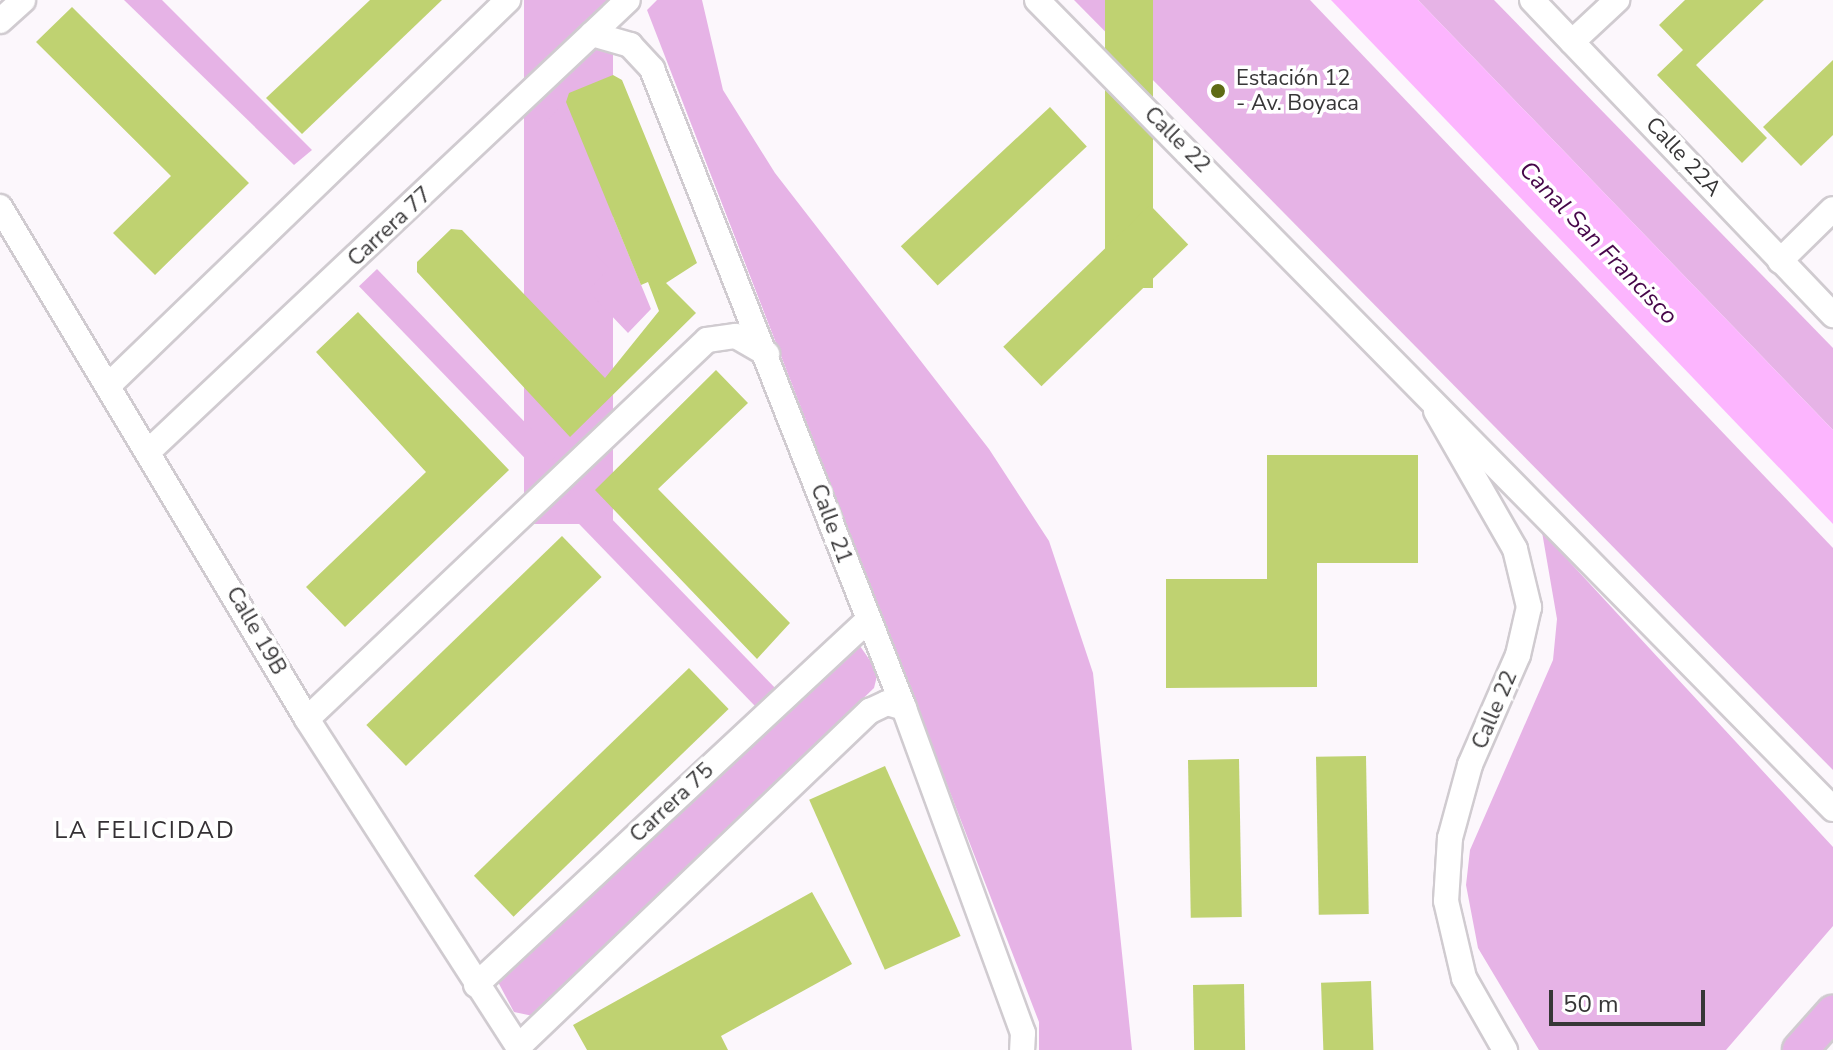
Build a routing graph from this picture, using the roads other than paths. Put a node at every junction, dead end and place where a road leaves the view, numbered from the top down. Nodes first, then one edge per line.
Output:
1 (23, 0) edge
2 (508, 0) edge
3 (628, 0) edge
4 (1037, 0) edge
5 (1532, 0) edge
6 (1617, 0) edge
7 (0, 21) edge
8 (592, 34) junction
9 (1572, 42) junction
10 (0, 207) edge
11 (1833, 209) edge
12 (1780, 261) junction
13 (1833, 315) edge
14 (767, 354) junction
15 (1419, 381) junction
16 (111, 383) junction
17 (150, 450) junction
18 (867, 621) junction
19 (904, 708) junction
20 (307, 719) junction
21 (1833, 809) edge
22 (476, 985) junction
23 (1833, 1013) edge
24 (519, 1049) edge
25 (1022, 1050) edge
26 (1505, 1050) edge
27 (1800, 1050) edge

1 - 7 street
2 - 16 street
3 - 8 street, Carrera 77
4 - 15 street, Calle 22
5 - 9 street, Calle 22A
6 - 9 street
8 - 14 street, Calle 21
8 - 17 street, Carrera 77
9 - 12 street, Calle 22A
10 - 16 street, Calle 19B
11 - 12 street
12 - 13 street, Calle 22A
14 - 18 street, Calle 21
14 - 20 street
15 - 21 street, Calle 22
15 - 26 street, Calle 22
16 - 17 street, Calle 19B
17 - 20 street, Calle 19B
18 - 19 street, Calle 21
18 - 22 street, Carrera 75
19 - 24 street
19 - 25 street, Calle 21
20 - 22 street, Calle 19B
22 - 24 street, Calle 19B
23 - 27 highway

